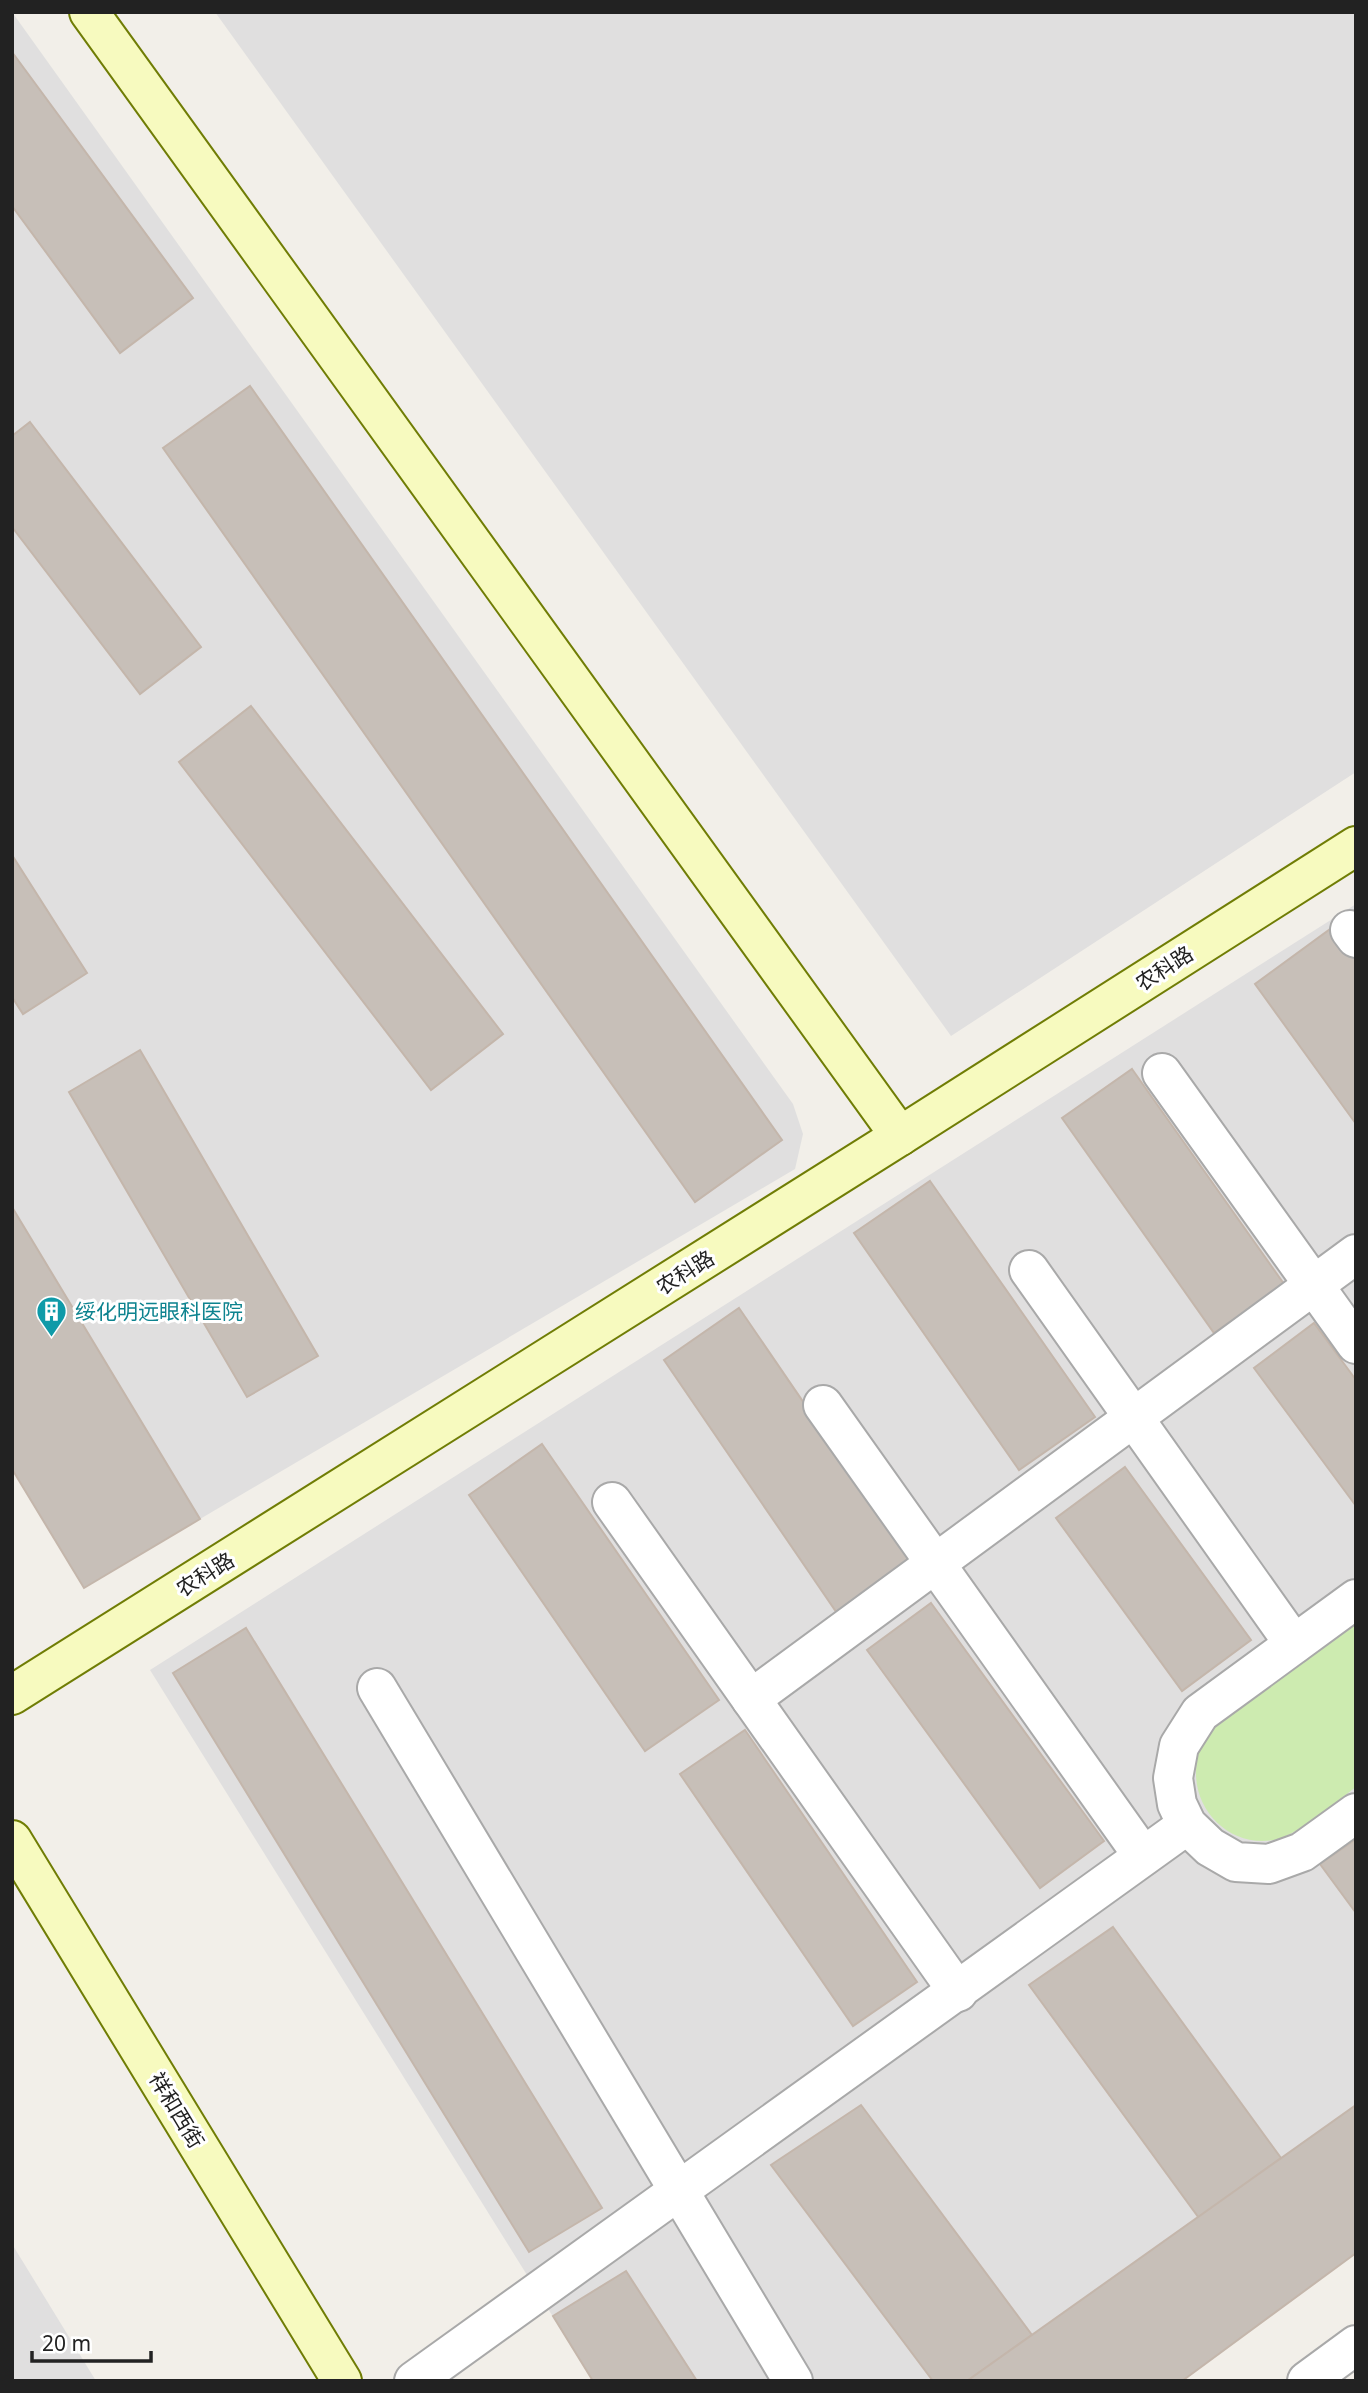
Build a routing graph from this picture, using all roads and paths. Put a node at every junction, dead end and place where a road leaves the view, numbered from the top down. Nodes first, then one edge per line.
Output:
1 (89, 12) edge
2 (1356, 846) edge
3 (1162, 1073) dead end
4 (900, 1136) junction
5 (1356, 1254) edge
6 (1029, 1270) dead end
7 (1312, 1284) junction
8 (1356, 1345) edge
9 (823, 1405) dead end
10 (1133, 1416) junction
11 (612, 1502) dead end
12 (935, 1563) junction
13 (1356, 1599) edge
14 (1294, 1644) junction
15 (377, 1688) dead end
16 (12, 1695) edge
17 (751, 1699) junction
18 (1356, 1813) edge
19 (1187, 1825) junction
20 (12, 1840) edge
21 (1143, 1856) junction
22 (958, 1992) junction
23 (680, 2191) junction
24 (1356, 2345) edge
25 (342, 2381) edge
26 (414, 2381) edge
27 (793, 2381) edge
28 (1307, 2381) edge

1 - 4 street
2 - 4 street, 农科路
3 - 7 street
4 - 16 street, 农科路
5 - 7 street
6 - 10 street
7 - 8 street
7 - 10 street
9 - 12 street
10 - 12 street
10 - 14 street
11 - 17 street
12 - 17 street
12 - 21 street
13 - 14 street
14 - 19 street
15 - 23 street
17 - 22 street
18 - 19 street
19 - 21 street
20 - 25 street, 祥和西街
21 - 22 street
22 - 23 street
23 - 26 street
23 - 27 street
24 - 28 street

